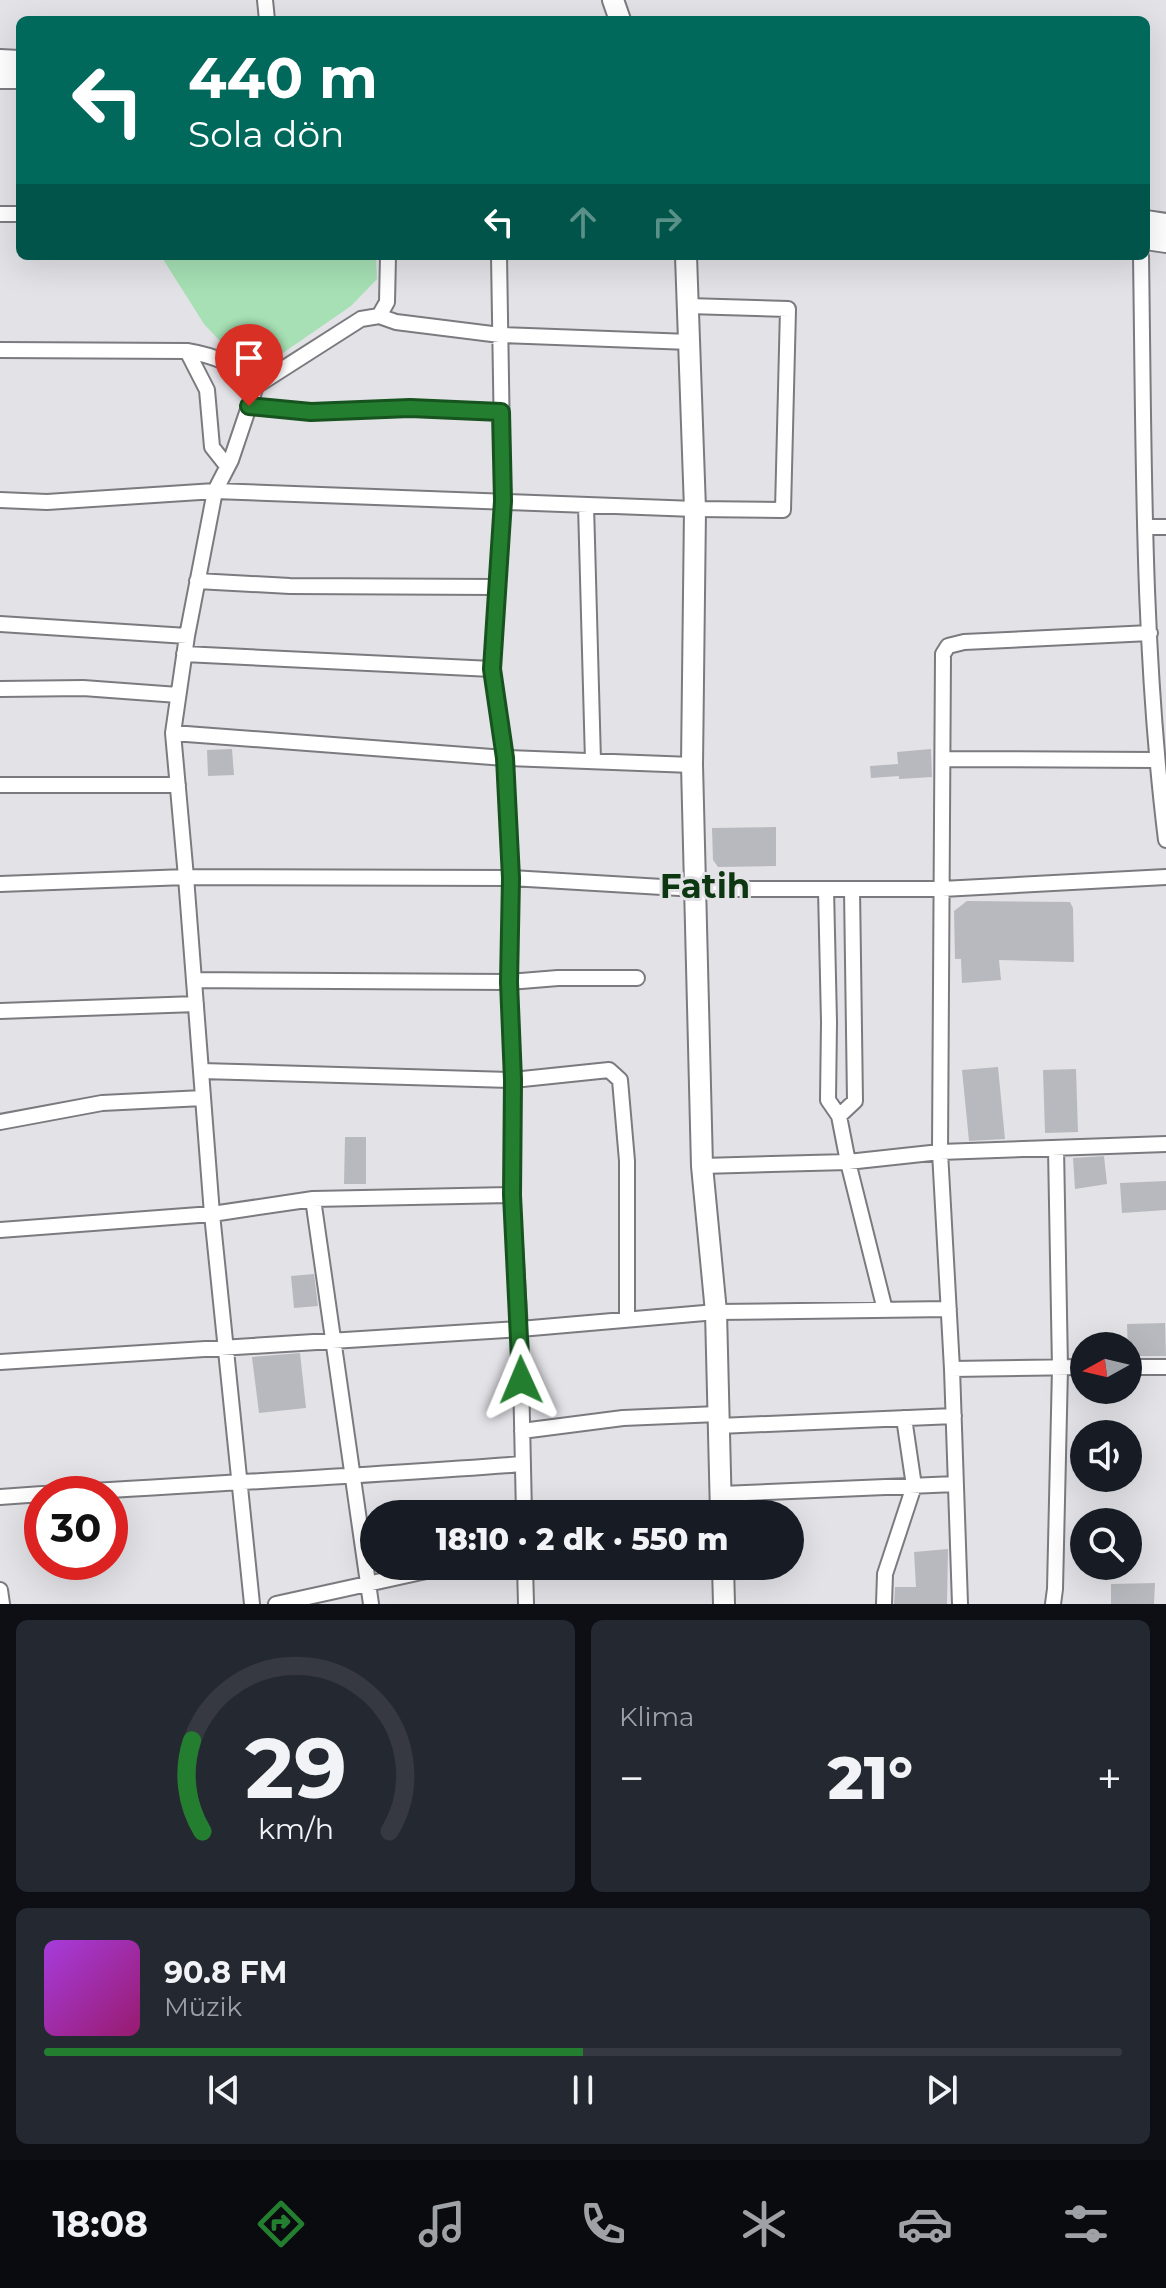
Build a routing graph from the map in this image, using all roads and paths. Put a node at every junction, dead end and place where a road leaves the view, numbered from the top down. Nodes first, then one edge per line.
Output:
1 (388, 260) edge
2 (499, 260) edge
3 (686, 260) edge
4 (1141, 260) edge
5 (688, 306) junction
6 (379, 316) junction
7 (500, 335) junction
8 (690, 342) junction
9 (0, 350) edge
10 (187, 351) junction
11 (256, 386) junction
12 (249, 406) junction
13 (501, 412) junction
14 (227, 466) junction
15 (215, 491) junction
16 (0, 500) edge
17 (503, 501) junction
18 (586, 505) junction
19 (695, 509) junction
20 (1145, 527) junction
21 (1166, 527) edge
22 (197, 581) junction
23 (497, 587) junction
24 (0, 624) edge
25 (1150, 633) junction
26 (187, 636) junction
27 (184, 654) junction
28 (492, 669) junction
29 (0, 689) edge
30 (178, 695) junction
31 (173, 733) junction
32 (505, 758) junction
33 (943, 759) junction
34 (1156, 760) junction
35 (593, 761) junction
36 (692, 765) junction
37 (0, 785) edge
38 (178, 785) junction
39 (1166, 840) edge
40 (186, 877) junction
41 (1166, 877) edge
42 (511, 878) junction
43 (0, 884) edge
44 (696, 889) junction
45 (826, 889) junction
46 (852, 889) junction
47 (942, 889) junction
48 (637, 978) dead end
49 (194, 980) junction
50 (509, 982) junction
51 (196, 1004) junction
52 (0, 1011) edge
53 (201, 1071) junction
54 (513, 1080) junction
55 (203, 1098) junction
56 (839, 1116) junction
57 (0, 1122) edge
58 (1166, 1144) edge
59 (1056, 1148) junction
60 (940, 1152) junction
61 (848, 1162) junction
62 (702, 1166) junction
63 (512, 1195) junction
64 (313, 1199) junction
65 (212, 1214) junction
66 (0, 1230) edge
67 (949, 1309) junction
68 (885, 1310) junction
69 (716, 1312) junction
70 (627, 1318) junction
71 (520, 1329) junction
72 (333, 1342) junction
73 (226, 1349) junction
74 (0, 1362) edge
75 (1142, 1367) edge
76 (1166, 1367) edge
77 (1060, 1368) junction
78 (1070, 1368) edge
79 (952, 1369) junction
80 (954, 1416) junction
81 (904, 1418) junction
82 (719, 1420) junction
83 (522, 1431) junction
84 (523, 1464) junction
85 (354, 1476) junction
86 (240, 1481) junction
87 (956, 1484) junction
88 (914, 1486) junction
89 (128, 1488) edge
90 (24, 1495) edge
91 (0, 1497) edge
92 (524, 1500) edge
93 (721, 1500) edge
94 (764, 1500) edge
95 (390, 1580) edge
96 (525, 1580) edge
97 (723, 1580) edge
98 (369, 1585) junction
99 (0, 1590) edge
100 (2, 1604) edge
101 (252, 1604) edge
102 (276, 1604) edge
103 (371, 1604) edge
104 (526, 1604) edge
105 (724, 1604) edge
106 (884, 1604) edge
107 (960, 1604) edge
108 (1053, 1604) edge

1 - 6 street
2 - 7 street
3 - 5 street
4 - 20 street
5 - 8 street
5 - 19 street
6 - 7 street
6 - 11 street
7 - 8 street
7 - 13 street
8 - 19 street
9 - 10 street
10 - 11 street
10 - 14 street
11 - 12 street
12 - 13 street
12 - 14 street
13 - 17 street
14 - 15 street
15 - 16 street
15 - 17 street
15 - 22 street
17 - 18 street
17 - 23 street
18 - 19 street
18 - 35 street
19 - 36 street
20 - 21 street
20 - 25 street
22 - 23 street
22 - 26 street
23 - 28 street
24 - 26 street
25 - 33 street
25 - 34 street
26 - 27 street
27 - 28 street
27 - 30 street
28 - 32 street
29 - 30 street
30 - 31 street
31 - 32 street
31 - 38 street
32 - 35 street
32 - 42 street
33 - 34 street
33 - 47 street
34 - 39 street
35 - 36 street
36 - 44 street
37 - 38 street
38 - 40 street
40 - 42 street
40 - 43 street
40 - 49 street
41 - 47 street
42 - 44 street
42 - 50 street
44 - 45 street
44 - 62 street
45 - 46 street
45 - 56 street
46 - 47 street
46 - 56 street
47 - 60 street
48 - 50 street
49 - 50 street
49 - 51 street
50 - 54 street
51 - 52 street
51 - 53 street
53 - 54 street
53 - 55 street
54 - 63 street
54 - 70 street
55 - 57 street
55 - 65 street
56 - 61 street
58 - 59 street
59 - 60 street
59 - 77 street
60 - 61 street
60 - 67 street
61 - 62 street
61 - 68 street
62 - 69 street
63 - 64 street
63 - 71 street
64 - 65 street
64 - 72 street
65 - 66 street
65 - 73 street
67 - 68 street
67 - 79 street
68 - 69 street
69 - 70 street
69 - 82 street
70 - 71 street
71 - 72 street
71 - 83 street
72 - 73 street
72 - 85 street
73 - 74 street
73 - 86 street
75 - 76 street
77 - 78 street
77 - 79 street
77 - 108 street
79 - 80 street
80 - 81 street
80 - 87 street
81 - 82 street
81 - 88 street
82 - 83 street
82 - 93 street
83 - 84 street
84 - 85 street
84 - 92 street
85 - 86 street
85 - 98 street
86 - 89 street
86 - 101 street
87 - 88 street
87 - 107 street
88 - 94 street
88 - 106 street
90 - 91 street
95 - 98 street
96 - 104 street
97 - 105 street
98 - 102 street
98 - 103 street
99 - 100 street

